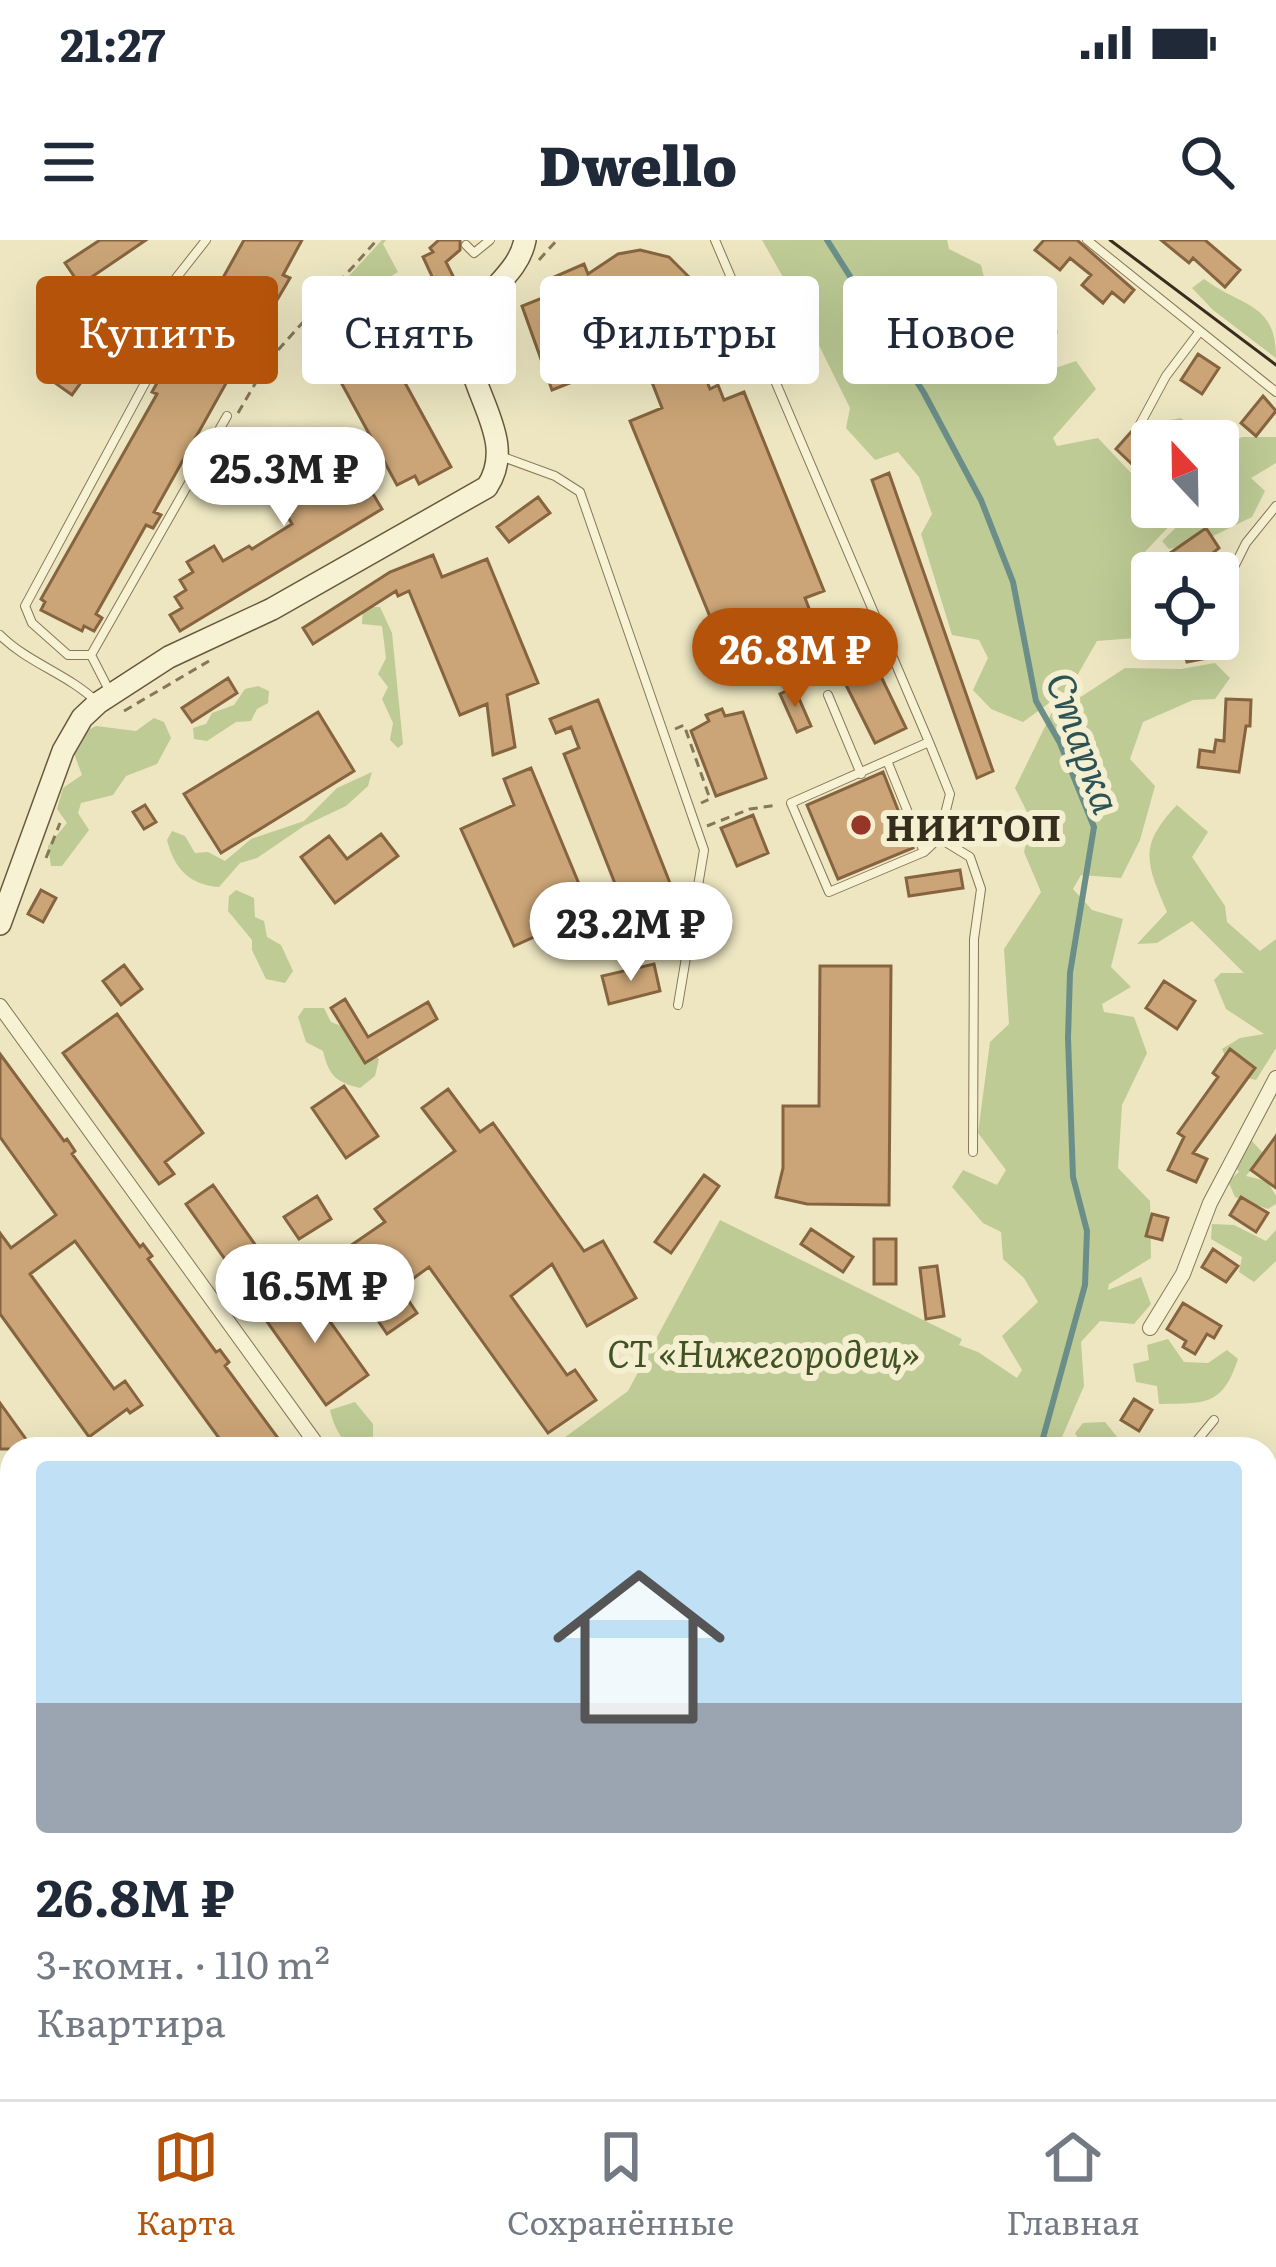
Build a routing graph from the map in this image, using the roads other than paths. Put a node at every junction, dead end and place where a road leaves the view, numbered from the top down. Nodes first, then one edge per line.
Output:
1 (206, 240) edge
2 (490, 240) edge
3 (525, 240) edge
4 (715, 240) edge
5 (1087, 240) edge
6 (466, 245) dead end
7 (178, 276) edge
8 (1200, 331) junction
9 (144, 384) edge
10 (1276, 392) edge
11 (231, 418) road end
12 (1142, 420) edge
13 (500, 455) junction
14 (1276, 506) edge
15 (1239, 557) edge
16 (0, 635) edge
17 (91, 656) junction
18 (828, 695) dead end
19 (109, 703) junction
20 (929, 742) junction
21 (888, 763) junction
22 (861, 775) junction
23 (940, 838) junction
24 (924, 852) junction
25 (0, 924) edge
26 (678, 1005) dead end
27 (0, 1006) edge
28 (1274, 1090) edge
29 (973, 1152) dead end
30 (1150, 1328) dead end
31 (1214, 1420) dead end
32 (311, 1437) edge
33 (1200, 1437) edge

1 - 7 lane
2 - 6 lane
3 - 13 street
4 - 20 lane
5 - 8 lane
8 - 10 lane
8 - 12 lane
9 - 17 lane
11 - 17 lane
13 - 19 street
13 - 26 lane
14 - 15 lane
16 - 19 lane
17 - 19 lane
18 - 22 lane
19 - 25 street
20 - 21 lane
20 - 23 lane
21 - 22 lane
21 - 24 lane
22 - 24 lane
23 - 24 lane
23 - 29 lane
27 - 32 street
28 - 30 street
31 - 33 lane

